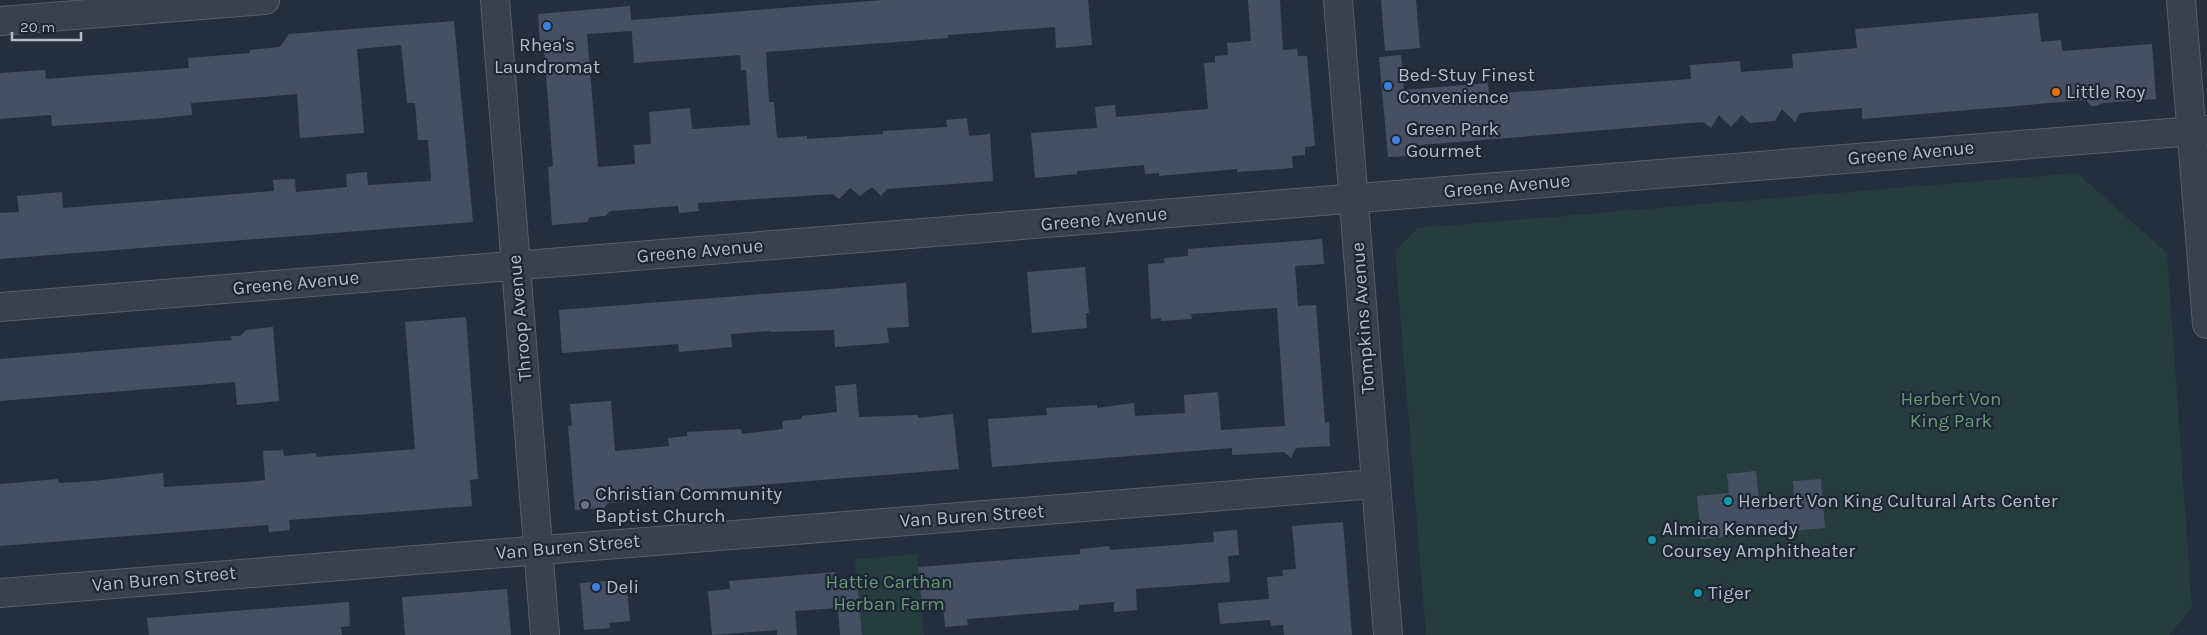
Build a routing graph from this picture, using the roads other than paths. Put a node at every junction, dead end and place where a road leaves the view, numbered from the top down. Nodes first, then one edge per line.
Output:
1 (265, 0) edge
2 (495, 0) edge
3 (1338, 0) edge
4 (2181, 0) edge
5 (0, 21) edge
6 (2199, 130) edge
7 (1354, 198) junction
8 (516, 265) junction
9 (0, 307) edge
10 (2207, 324) edge
11 (1375, 484) junction
12 (539, 549) junction
13 (0, 592) edge
14 (546, 635) edge
15 (1388, 635) edge

1 - 5 street
2 - 8 street, Throop Avenue
3 - 7 street, Tompkins Avenue
4 - 6 street
6 - 7 street, Greene Avenue
6 - 10 street
7 - 8 street, Greene Avenue
7 - 11 street, Tompkins Avenue
8 - 9 street, Greene Avenue
8 - 12 street, Throop Avenue
11 - 12 street, Van Buren Street
11 - 15 street, Tompkins Avenue
12 - 13 street, Van Buren Street
12 - 14 street, Throop Avenue

